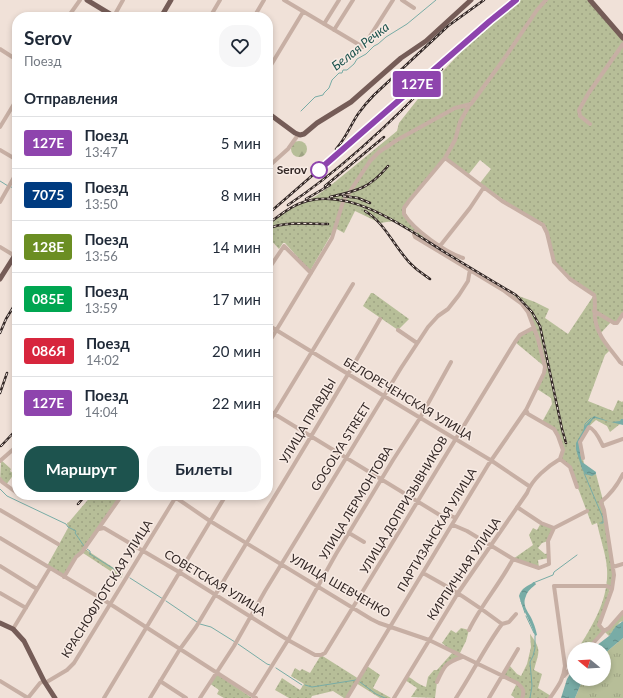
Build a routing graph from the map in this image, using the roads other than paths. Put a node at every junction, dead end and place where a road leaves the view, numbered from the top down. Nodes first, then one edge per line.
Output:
1 (80, 0) edge
2 (87, 0) edge
3 (123, 0) edge
4 (171, 0) edge
5 (220, 0) edge
6 (264, 0) edge
7 (284, 0) edge
8 (339, 0) edge
9 (352, 0) edge
10 (393, 0) edge
11 (402, 0) edge
12 (471, 0) edge
13 (546, 0) edge
14 (590, 0) edge
15 (414, 8) dead end
16 (72, 12) edge
17 (106, 12) edge
18 (117, 12) edge
19 (164, 12) edge
20 (213, 12) edge
21 (257, 12) edge
22 (303, 12) junction
23 (324, 24) junction
24 (334, 30) junction
25 (623, 38) edge
26 (623, 44) edge
27 (1, 51) edge
28 (12, 57) edge
29 (273, 62) edge
30 (470, 104) junction
31 (12, 107) edge
32 (273, 117) edge
33 (590, 124) dead end
34 (0, 127) edge
35 (298, 135) junction
36 (0, 150) edge
37 (12, 157) edge
38 (445, 158) junction
39 (273, 163) edge
40 (12, 181) edge
41 (484, 187) junction
42 (0, 202) edge
43 (417, 229) junction
44 (440, 246) junction
45 (0, 247) edge
46 (12, 252) edge
47 (463, 258) dead end
48 (12, 260) edge
49 (273, 262) edge
50 (470, 269) junction
51 (311, 273) junction
52 (0, 279) edge
53 (352, 284) dead end
54 (594, 311) junction
55 (623, 314) edge
56 (380, 319) dead end
57 (273, 328) edge
58 (533, 328) junction
59 (276, 330) junction
60 (398, 330) dead end
61 (273, 335) edge
62 (417, 342) junction
63 (312, 352) junction
64 (451, 362) dead end
65 (623, 364) edge
66 (348, 375) junction
67 (384, 396) junction
68 (526, 410) junction
69 (274, 414) joint
70 (420, 418) junction
71 (310, 436) junction
72 (455, 439) junction
73 (623, 439) edge
74 (12, 450) edge
75 (345, 457) junction
76 (583, 458) dead end
77 (560, 459) junction
78 (0, 461) edge
79 (492, 461) junction
80 (623, 474) edge
81 (0, 479) edge
82 (381, 480) junction
83 (529, 486) junction
84 (577, 487) dead end
85 (12, 489) edge
86 (273, 497) edge
87 (118, 500) edge
88 (173, 500) edge
89 (181, 500) edge
90 (223, 500) edge
91 (271, 500) edge
92 (418, 502) junction
93 (517, 507) junction
94 (0, 510) edge
95 (587, 511) dead end
96 (456, 518) junction
97 (210, 521) junction
98 (452, 525) junction
99 (98, 528) junction
100 (554, 528) junction
101 (349, 533) junction
102 (0, 538) edge
103 (246, 542) junction
104 (364, 542) dead end
105 (58, 544) dead end
106 (491, 546) junction
107 (143, 551) junction
108 (513, 559) junction
109 (281, 564) junction
110 (623, 564) edge
111 (0, 566) edge
112 (613, 567) junction
113 (50, 568) junction
114 (179, 572) junction
115 (423, 573) junction
116 (64, 577) junction
117 (318, 586) junction
118 (37, 589) junction
119 (612, 589) junction
120 (0, 593) edge
121 (458, 593) junction
122 (215, 595) junction
123 (110, 605) junction
124 (26, 608) junction
125 (353, 608) junction
126 (481, 608) junction
127 (623, 612) edge
128 (516, 614) dead end
129 (251, 616) junction
130 (0, 623) edge
131 (502, 624) junction
132 (391, 627) junction
133 (145, 628) junction
134 (13, 629) junction
135 (469, 630) dead end
136 (604, 631) junction
137 (288, 640) junction
138 (429, 640) junction
139 (594, 642) edge
140 (518, 649) dead end
141 (180, 650) junction
142 (321, 655) joint
143 (462, 657) junction
144 (478, 664) junction
145 (567, 672) edge
146 (216, 673) junction
147 (502, 675) junction
148 (564, 676) junction
149 (0, 681) edge
150 (160, 681) junction
151 (44, 682) junction
152 (437, 682) dead end
153 (255, 697) edge
154 (28, 698) edge
155 (55, 698) edge
156 (104, 698) edge
157 (150, 698) edge
158 (186, 698) edge
159 (200, 698) edge
160 (347, 698) edge
161 (394, 698) edge
162 (456, 698) edge
163 (489, 698) edge
164 (522, 698) edge
165 (550, 698) edge

1 - 16 street
2 - 17 main road
3 - 18 street
4 - 19 main road
5 - 20 street
6 - 21 street
7 - 22 street
8 - 23 street
9 - 24 street
10 - 24 street
11 - 15 street
12 - 35 main road
13 - 30 street
14 - 25 main road
22 - 23 street
22 - 29 street
23 - 24 street
26 - 33 street
27 - 28 street
30 - 38 street
30 - 51 street
31 - 34 street
32 - 35 main road
35 - 39 street
36 - 37 street
38 - 41 street
38 - 43 street
40 - 42 street
41 - 44 street
41 - 54 street
43 - 44 street
43 - 50 street
44 - 47 street
45 - 46 street
48 - 52 main road
49 - 51 street
50 - 58 street
50 - 62 street, GOGOLYA STREET
51 - 59 street
53 - 63 street
54 - 55 street
54 - 65 street
56 - 66 street, УЛИЦА ПРАВДЫ
57 - 59 street, БЕЛОРЕЧЕНСКАЯ УЛИЦА
58 - 68 street, ПАРТИЗАНСКАЯ УЛИЦА
58 - 72 street, УЛИЦА ДОПРИЗЫВНИКОВ
59 - 61 street
59 - 63 street, БЕЛОРЕЧЕНСКАЯ УЛИЦА
60 - 62 street
62 - 67 street, GOGOLYA STREET
63 - 66 street, БЕЛОРЕЧЕНСКАЯ УЛИЦА
63 - 69 street
64 - 70 street, УЛИЦА ЛЕРМОНТОВА
66 - 67 street, БЕЛОРЕЧЕНСКАЯ УЛИЦА
66 - 71 street, УЛИЦА ПРАВДЫ
67 - 70 street, БЕЛОРЕЧЕНСКАЯ УЛИЦА
67 - 75 street, GOGOLYA STREET
68 - 77 street
68 - 79 street, ПАРТИЗАНСКАЯ УЛИЦА
69 - 71 street
70 - 72 street, БЕЛОРЕЧЕНСКАЯ УЛИЦА
70 - 82 street, УЛИЦА ЛЕРМОНТОВА
71 - 75 street
71 - 86 street, УЛИЦА ПРАВДЫ
72 - 79 street, БЕЛОРЕЧЕНСКАЯ УЛИЦА
72 - 92 street, УЛИЦА ДОПРИЗЫВНИКОВ
73 - 76 street
74 - 78 street
75 - 82 street
75 - 109 street, GOGOLYA STREET
77 - 83 street, КИРПИЧНАЯ УЛИЦА
77 - 84 street
79 - 83 street, БЕЛОРЕЧЕНСКАЯ УЛИЦА
79 - 96 street, ПАРТИЗАНСКАЯ УЛИЦА
80 - 112 street
81 - 85 street
82 - 92 street
82 - 101 street, УЛИЦА ЛЕРМОНТОВА
83 - 93 street, КИРПИЧНАЯ УЛИЦА
87 - 99 street
88 - 107 street, КРАСНОФЛОТСКАЯ УЛИЦА
89 - 97 street, УЛИЦА ШЕВЧЕНКО
90 - 97 street
91 - 103 street, УЛИЦА ПРАВДЫ
92 - 96 street
92 - 125 street, УЛИЦА ДОПРИЗЫВНИКОВ
93 - 100 street
93 - 106 street, КИРПИЧНАЯ УЛИЦА
94 - 105 street
95 - 100 street
96 - 98 street, ПАРТИЗАНСКАЯ УЛИЦА
97 - 103 street, УЛИЦА ШЕВЧЕНКО
97 - 114 street
98 - 106 street
98 - 115 street, ПАРТИЗАНСКАЯ УЛИЦА
99 - 107 street, СОВЕТСКАЯ УЛИЦА
99 - 116 street
100 - 108 street
101 - 104 street
101 - 117 street, УЛИЦА ЛЕРМОНТОВА
102 - 113 street
103 - 109 street, УЛИЦА ШЕВЧЕНКО
103 - 122 street, УЛИЦА ПРАВДЫ
106 - 108 street
106 - 121 street, КИРПИЧНАЯ УЛИЦА
107 - 114 street, СОВЕТСКАЯ УЛИЦА
107 - 123 street, КРАСНОФЛОТСКАЯ УЛИЦА
108 - 126 street
109 - 117 street, УЛИЦА ШЕВЧЕНКО
109 - 129 street, GOGOLYA STREET
110 - 112 street
111 - 118 street
112 - 119 street
113 - 116 street
113 - 118 street
114 - 122 street, СОВЕТСКАЯ УЛИЦА
114 - 133 street
115 - 121 street
115 - 132 street, ПАРТИЗАНСКАЯ УЛИЦА
116 - 123 street
117 - 125 street, УЛИЦА ШЕВЧЕНКО
117 - 137 street, УЛИЦА ЛЕРМОНТОВА
118 - 124 street
119 - 136 street
119 - 148 street
120 - 124 street
121 - 126 street
121 - 138 street, КИРПИЧНАЯ УЛИЦА
122 - 129 street, СОВЕТСКАЯ УЛИЦА
122 - 141 street, УЛИЦА ПРАВДЫ
123 - 133 street
123 - 151 street, КРАСНОФЛОТСКАЯ УЛИЦА
124 - 134 street
125 - 132 street, УЛИЦА ШЕВЧЕНКО
125 - 142 street, УЛИЦА ДОПРИЗЫВНИКОВ
126 - 131 street
126 - 135 street
127 - 136 street
128 - 131 street
129 - 137 street, СОВЕТСКАЯ УЛИЦА
129 - 146 street, GOGOLYA STREET
130 - 134 main road
131 - 144 street
132 - 138 street, УЛИЦА ШЕВЧЕНКО
132 - 160 street, ПАРТИЗАНСКАЯ УЛИЦА
133 - 141 street
133 - 156 street
134 - 151 main road
136 - 139 street
137 - 142 street, СОВЕТСКАЯ УЛИЦА
137 - 153 street, УЛИЦА ЛЕРМОНТОВА
138 - 143 street, УЛИЦА ШЕВЧЕНКО
138 - 161 street, КИРПИЧНАЯ УЛИЦА
140 - 147 street
141 - 146 street
141 - 150 street
143 - 144 street, УЛИЦА ШЕВЧЕНКО
143 - 152 street
144 - 147 street, УЛИЦА ШЕВЧЕНКО
144 - 162 street
145 - 148 street
146 - 153 street
146 - 159 street, GOGOLYA STREET
147 - 163 street
147 - 164 street, УЛИЦА ШЕВЧЕНКО
148 - 165 street
149 - 154 street
150 - 157 street
150 - 158 street
151 - 154 street, КРАСНОФЛОТСКАЯ УЛИЦА
151 - 155 main road

